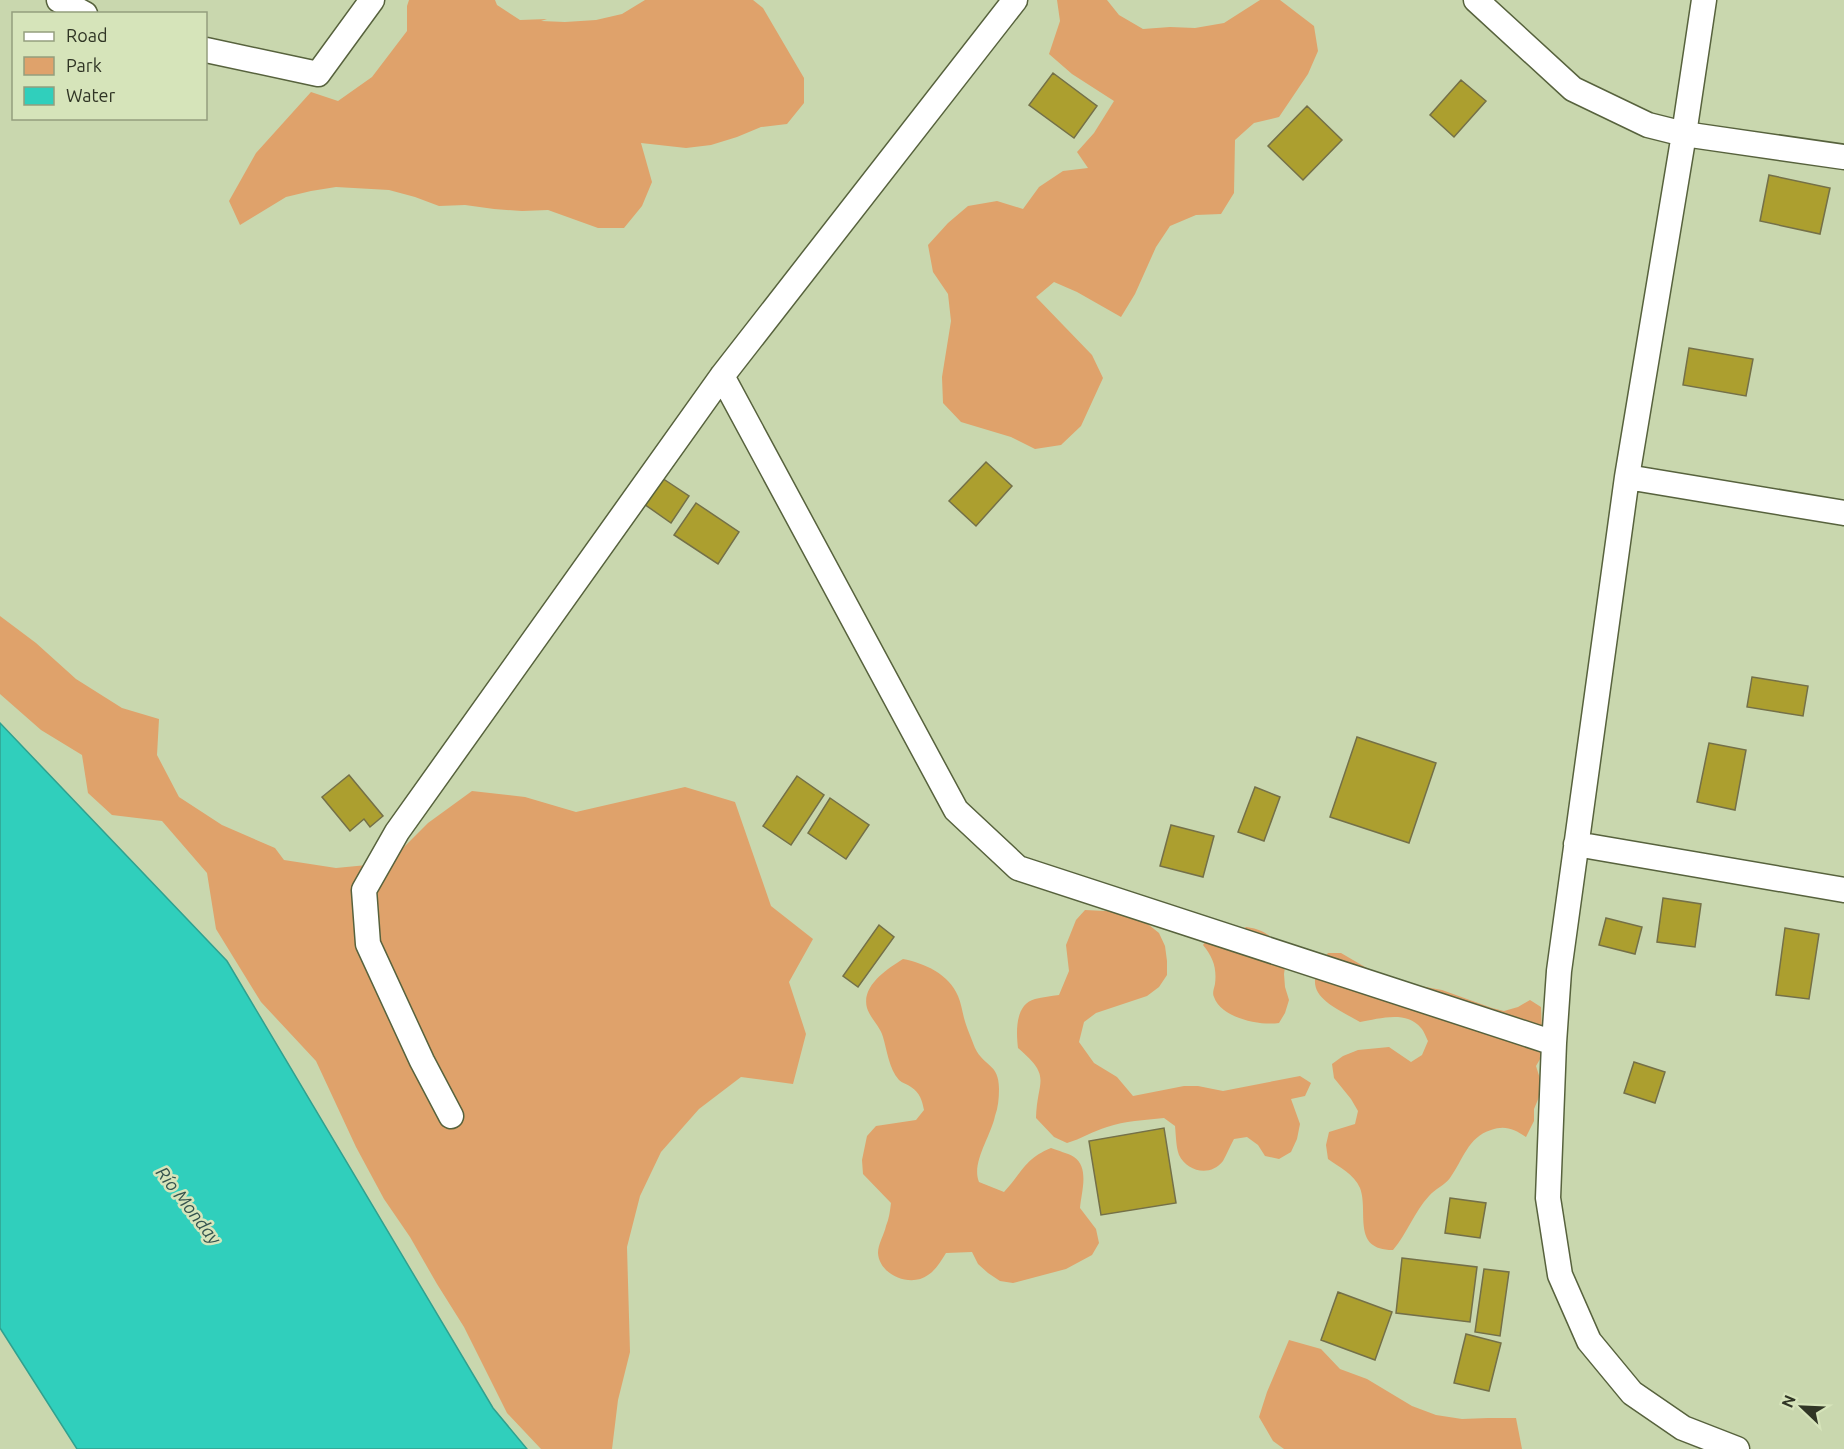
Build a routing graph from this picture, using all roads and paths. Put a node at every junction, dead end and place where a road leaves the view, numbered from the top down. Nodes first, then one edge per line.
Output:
1 (58, 0) edge
2 (372, 0) edge
3 (1015, 0) edge
4 (1476, 0) edge
5 (1704, 0) edge
6 (81, 12) edge
7 (207, 50) edge
8 (1684, 134) junction
9 (1844, 157) edge
10 (722, 376) junction
11 (1627, 477) junction
12 (1844, 513) edge
13 (1576, 844) junction
14 (1844, 890) edge
15 (1554, 1043) junction
16 (452, 1116) dead end
17 (1737, 1449) edge

1 - 6 street
2 - 7 street
3 - 10 street
4 - 8 street
5 - 8 street
8 - 9 street
8 - 11 street
10 - 15 street
10 - 16 street
11 - 12 street
11 - 13 street
13 - 14 street
13 - 15 street
15 - 17 street

